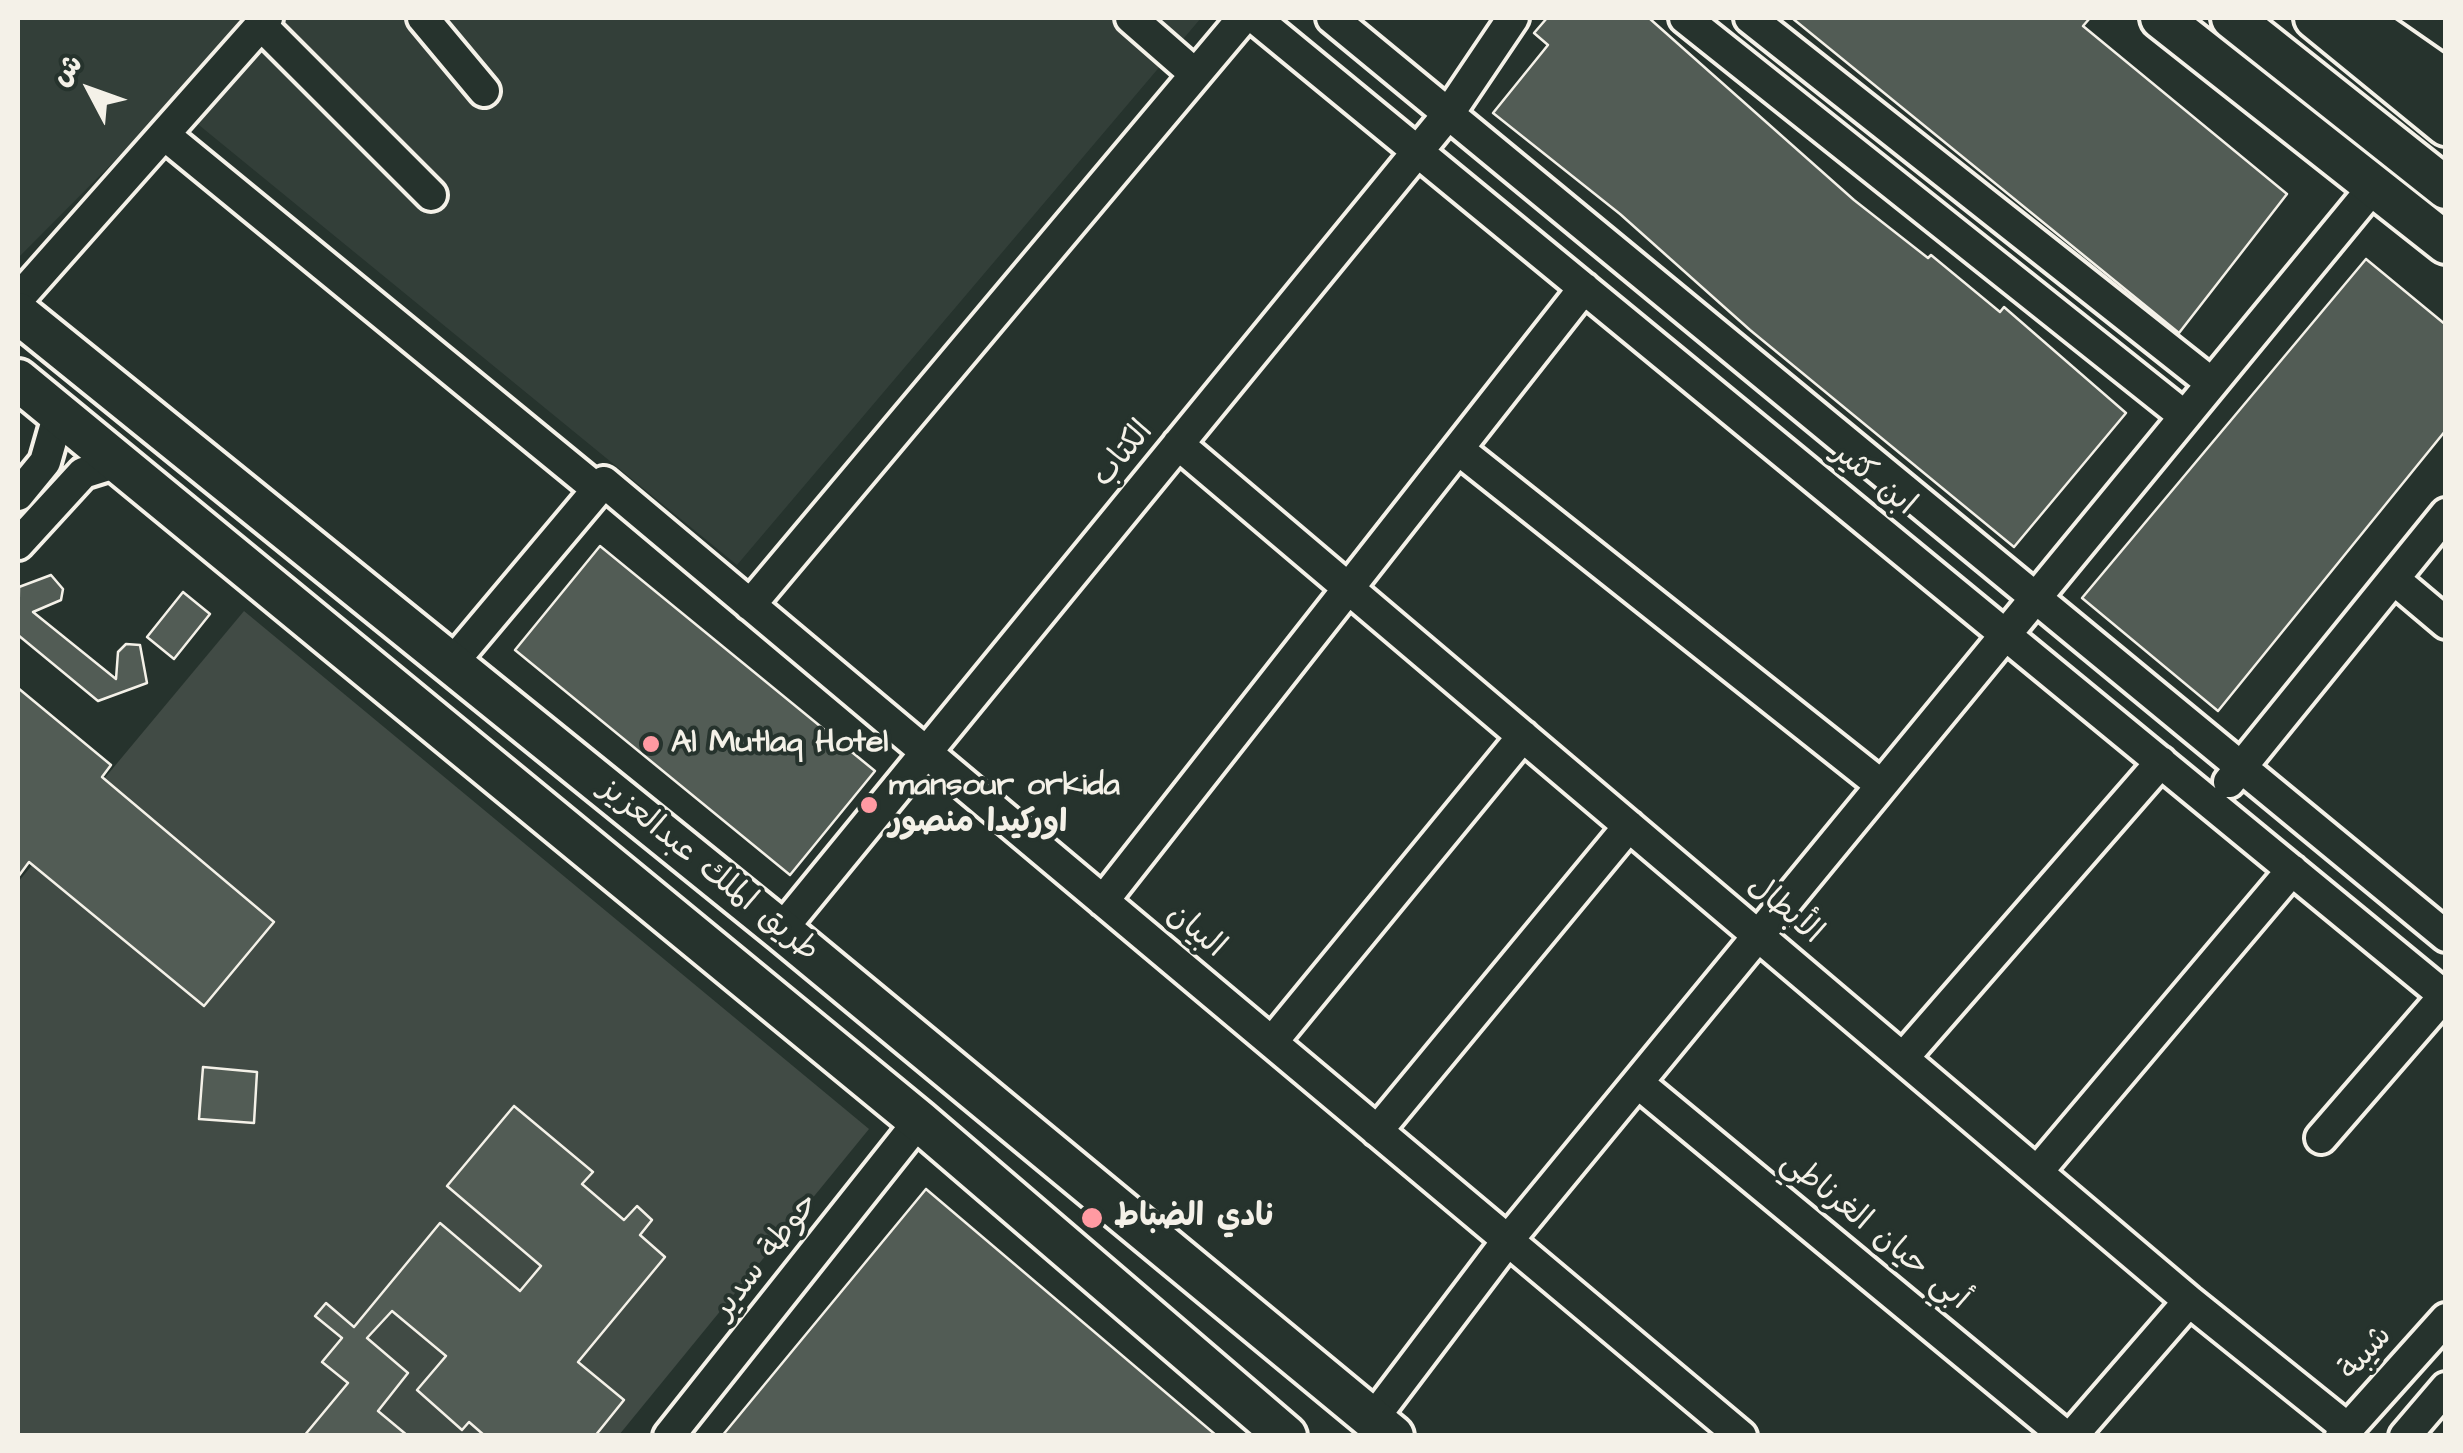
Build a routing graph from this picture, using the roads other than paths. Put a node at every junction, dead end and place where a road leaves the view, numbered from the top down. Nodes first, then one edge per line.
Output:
1 (423, 18) edge
2 (1131, 18) edge
3 (1242, 18) edge
4 (1255, 18) edge
5 (1332, 18) edge
6 (1513, 18) edge
7 (1685, 18) edge
8 (1750, 18) edge
9 (2161, 18) edge
10 (2232, 18) edge
11 (2314, 18) edge
12 (2357, 18) edge
13 (2394, 18) edge
14 (264, 21) edge
15 (2446, 62) edge
16 (1195, 74) junction
17 (2446, 80) edge
18 (484, 91) dead end
19 (1449, 113) junction
20 (2446, 125) edge
21 (166, 136) junction
22 (1417, 151) junction
23 (2375, 186) junction
24 (2446, 188) edge
25 (431, 195) dead end
26 (2446, 243) edge
27 (1584, 288) junction
28 (18, 299) edge
29 (18, 313) edge
30 (18, 380) edge
31 (2210, 382) junction
32 (58, 413) junction
33 (2184, 414) junction
34 (1178, 444) junction
35 (1458, 449) junction
36 (118, 462) junction
37 (600, 486) junction
38 (18, 496) edge
39 (2446, 514) edge
40 (18, 544) edge
41 (2394, 580) junction
42 (1348, 588) junction
43 (2035, 595) junction
44 (750, 605) junction
45 (2446, 623) edge
46 (2004, 632) junction
47 (452, 663) junction
48 (1523, 736) junction
49 (924, 751) junction
50 (2161, 762) junction
51 (2240, 770) junction
52 (1880, 785) junction
53 (2212, 804) junction
54 (1629, 826) junction
55 (2292, 870) junction
56 (1103, 901) junction
57 (780, 930) junction
58 (1759, 936) junction
59 (2446, 936) edge
60 (2445, 996) edge
61 (1272, 1042) junction
62 (1903, 1058) junction
63 (1638, 1084) junction
64 (919, 1122) junction
65 (1377, 1131) junction
66 (2321, 1138) dead end
67 (2037, 1172) junction
68 (1508, 1240) junction
69 (2189, 1301) junction
70 (2446, 1319) edge
71 (2446, 1388) edge
72 (1383, 1428) edge
73 (2344, 1432) edge
74 (669, 1436) edge
75 (1286, 1436) edge
76 (1741, 1436) edge
77 (2069, 1436) edge
78 (2405, 1436) edge

1 - 18 street
2 - 16 street
3 - 16 street
4 - 22 street, ابن كثير
5 - 19 street, ابن كثير
6 - 19 street, الكتاب
7 - 33 street
8 - 31 street
9 - 23 main road
10 - 24 main road
11 - 20 main road
12 - 17 main road
13 - 15 main road
14 - 21 street
14 - 25 street
16 - 44 street
19 - 22 street, الكتاب
19 - 43 street, ابن كثير
21 - 28 street
21 - 37 street, البيان
22 - 27 street, ابن كثير
22 - 34 street, الكتاب
23 - 26 main road
23 - 31 street
27 - 35 street
27 - 46 street, ابن كثير
29 - 47 main road, طريق الملك عبدالعزيز
30 - 32 main road, طريق الملك عبدالعزيز
31 - 33 street
32 - 36 main road, طريق الملك عبدالعزيز
32 - 38 street
33 - 43 street
34 - 42 street, الأبطال
34 - 49 street, الكتاب
35 - 42 street
35 - 52 street
36 - 40 street
36 - 64 main road, طريق الملك عبدالعزيز
37 - 44 street, البيان
37 - 47 street
39 - 41 street
41 - 45 street
41 - 51 street
42 - 48 street, الأبطال
42 - 56 street
43 - 46 street
43 - 51 street, ابن كثير
44 - 49 street, البيان
46 - 50 street, ابن كثير
46 - 52 street
47 - 57 main road, طريق الملك عبدالعزيز
48 - 54 street, الأبطال
48 - 61 street
49 - 56 street, البيان
49 - 57 street, الكتاب
50 - 53 street, ابن كثير
50 - 62 street
51 - 53 street
51 - 59 street, ابن كثير
52 - 58 street
53 - 55 street, ابن كثير
54 - 58 street, الأبطال
54 - 65 street
55 - 60 street, ابن كثير
55 - 67 street
56 - 61 street, البيان
57 - 72 main road, طريق الملك عبدالعزيز
58 - 62 street, الأبطال
58 - 63 street
60 - 66 street
61 - 65 street, البيان
62 - 67 street, الأبطال
63 - 68 street
63 - 77 street, أبي حيان الغرناطي
64 - 74 street, حوطة سدير
64 - 75 main road, طريق الملك عبدالعزيز
65 - 68 street, البيان
67 - 69 street, الأبطال
68 - 72 street
68 - 76 street, البيان
69 - 73 street, الأبطال
69 - 77 street
70 - 73 street, شيبة
71 - 78 street

